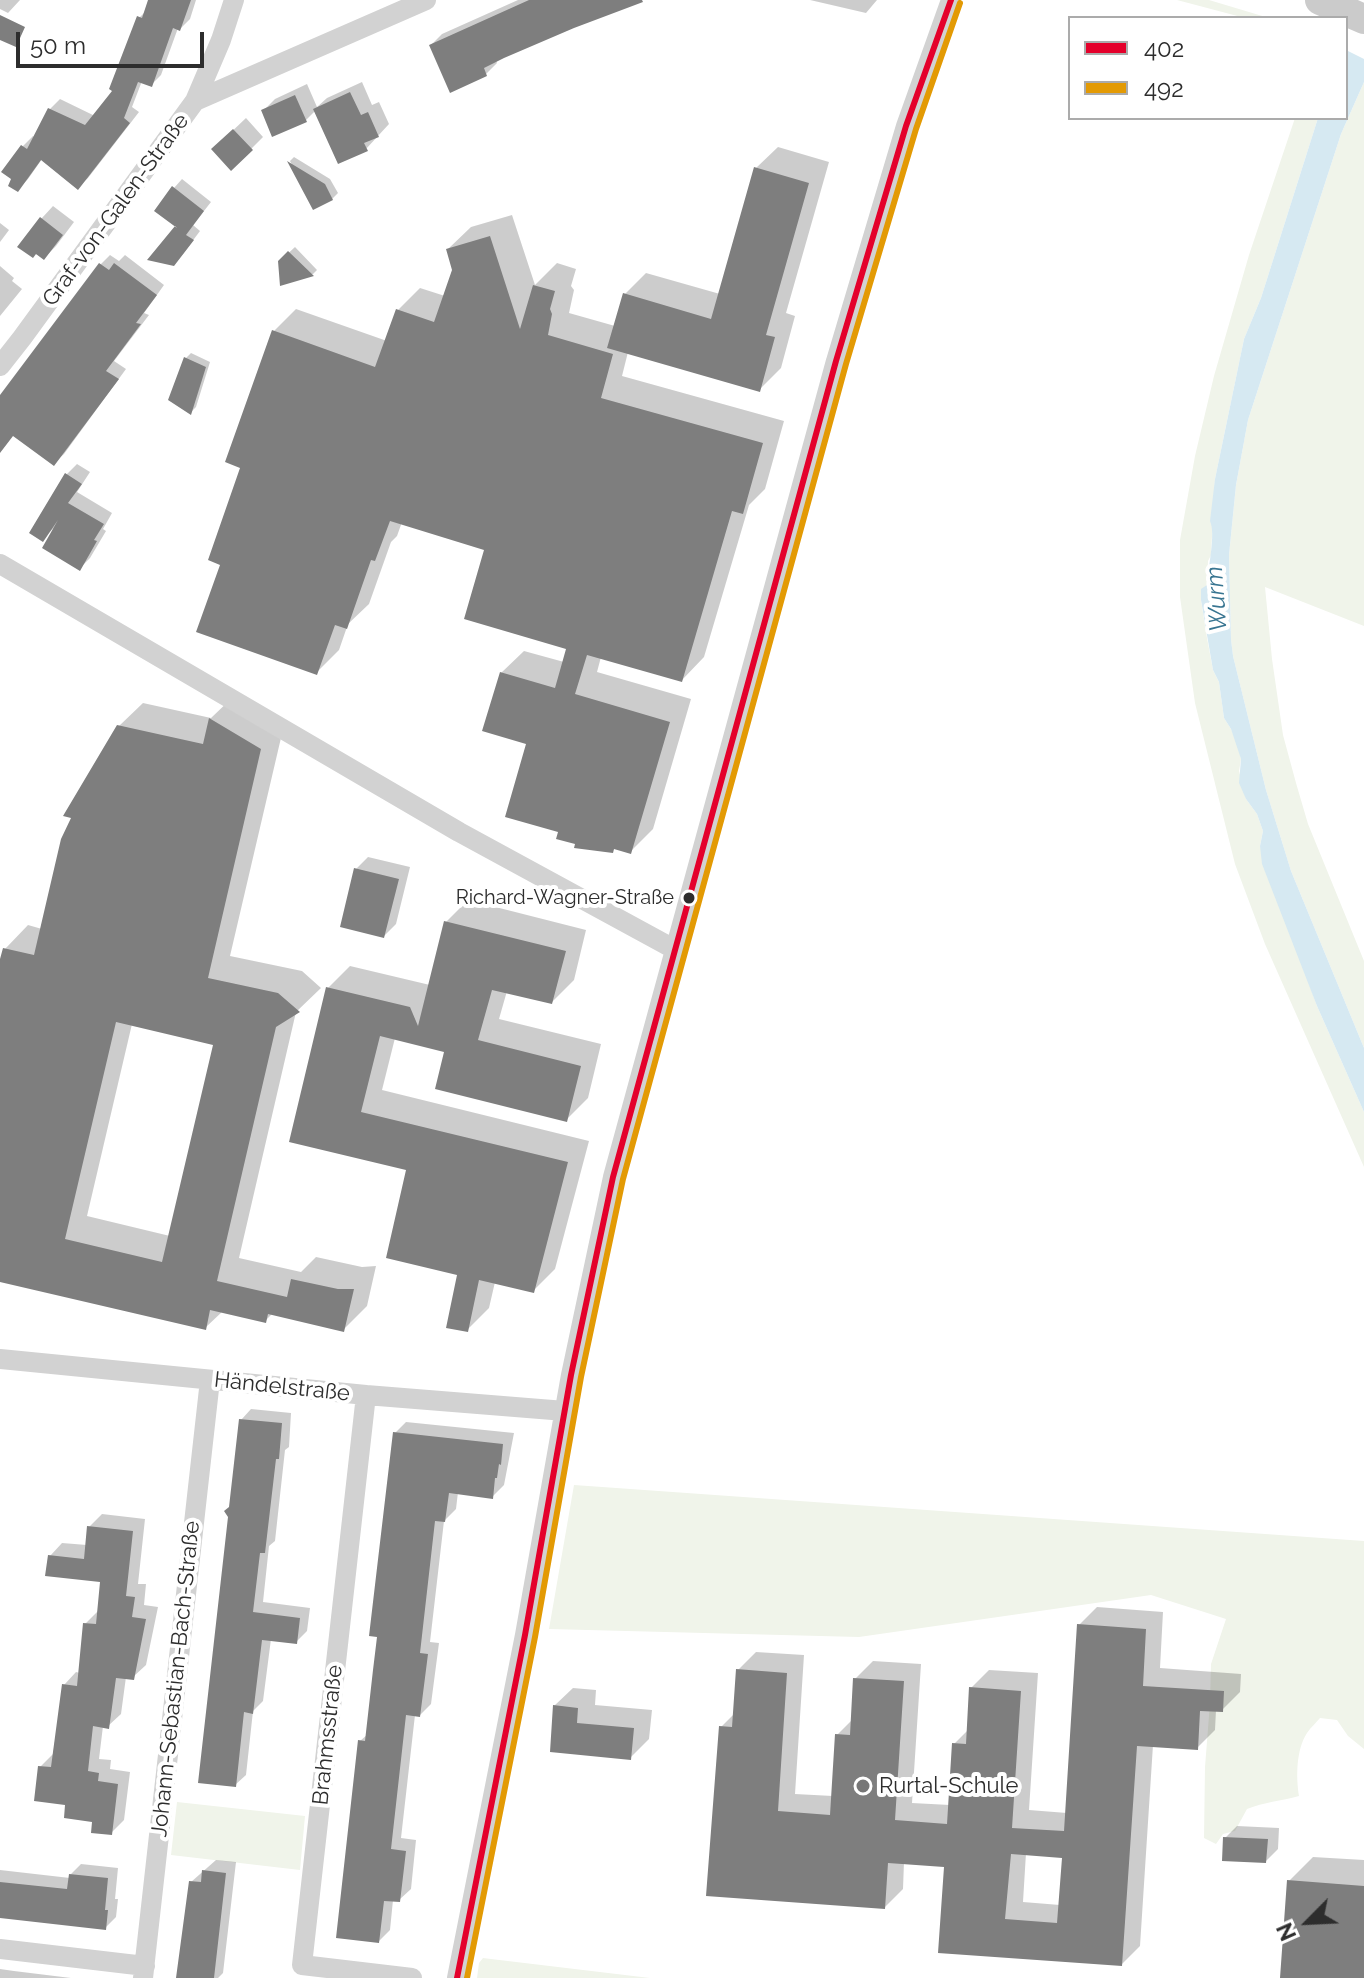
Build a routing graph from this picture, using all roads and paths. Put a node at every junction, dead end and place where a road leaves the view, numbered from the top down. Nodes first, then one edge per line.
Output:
1 (234, 0) edge
2 (426, 0) edge
3 (951, 0) edge
4 (195, 101) junction
5 (0, 366) edge
6 (0, 564) edge
7 (674, 949) junction
8 (0, 1359) edge
9 (210, 1380) junction
10 (366, 1395) junction
11 (565, 1411) junction
12 (0, 1949) edge
13 (144, 1972) edge
14 (412, 1978) edge
15 (457, 1978) edge

1 - 4 street
2 - 4 street, Graf-von-Galen-Straße
3 - 7 street
4 - 5 street, Graf-von-Galen-Straße
6 - 7 street
7 - 11 street
8 - 9 street, Händelstraße
9 - 10 street, Händelstraße
9 - 13 street, Johann-Sebastian-Bach-Straße
10 - 11 street, Händelstraße
10 - 14 street, Brahmsstraße
11 - 15 street
12 - 13 street

